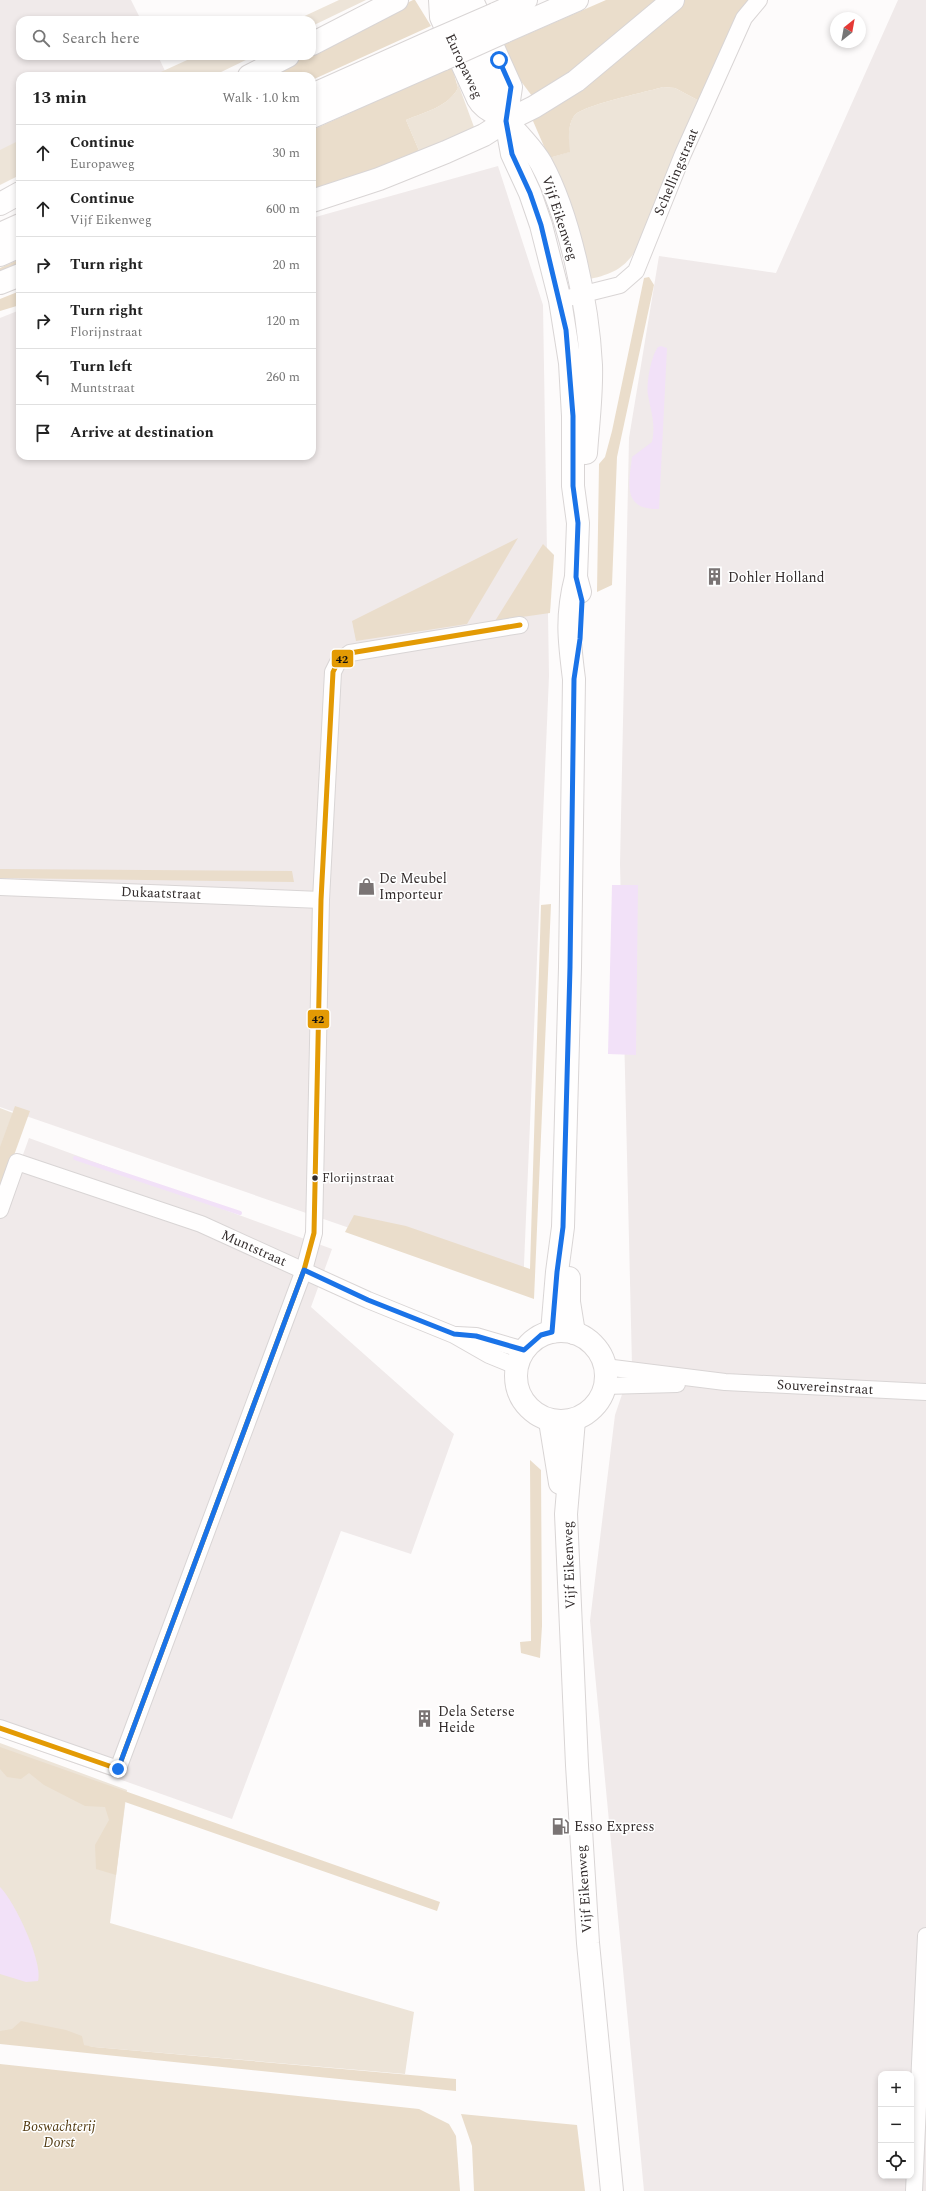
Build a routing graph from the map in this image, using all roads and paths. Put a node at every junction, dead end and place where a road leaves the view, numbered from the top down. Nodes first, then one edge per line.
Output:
1 (396, 0) edge
2 (440, 0) edge
3 (453, 0) edge
4 (472, 0) edge
5 (526, 0) edge
6 (577, 0) edge
7 (673, 0) edge
8 (758, 0) edge
9 (500, 23) junction
10 (316, 42) edge
11 (439, 50) junction
12 (280, 60) edge
13 (257, 72) edge
14 (316, 94) edge
15 (316, 115) edge
16 (506, 121) junction
17 (16, 196) edge
18 (316, 200) edge
19 (0, 204) edge
20 (16, 227) edge
21 (0, 234) edge
22 (16, 248) edge
23 (0, 255) edge
24 (16, 277) edge
25 (0, 283) edge
26 (582, 294) junction
27 (560, 300) junction
28 (578, 523) junction
29 (520, 625) dead end
30 (0, 887) edge
31 (321, 900) junction
32 (0, 1210) edge
33 (563, 1227) junction
34 (304, 1270) junction
35 (552, 1332) junction
36 (574, 1333) junction
37 (520, 1358) junction
38 (605, 1377) junction
39 (926, 1392) edge
40 (574, 1420) junction
41 (550, 1421) junction
42 (566, 1514) junction
43 (0, 1728) edge
44 (926, 1936) edge
45 (612, 2191) edge
46 (914, 2191) edge

1 - 10 main road
2 - 16 main road, Europaweg
3 - 16 main road, Europaweg
4 - 16 main road
5 - 9 main road
6 - 9 main road
7 - 16 main road
8 - 26 street, Schellingstraat
9 - 11 main road, bridge
11 - 14 main road
11 - 15 main road
12 - 13 main road
16 - 18 main road
16 - 26 main road, Vijf Eikenweg
16 - 27 main road, Vijf Eikenweg
17 - 19 main road
20 - 21 main road
22 - 23 main road
24 - 25 main road
26 - 27 street, Schellingstraat
26 - 28 main road, Vijf Eikenweg
27 - 28 main road, Vijf Eikenweg
28 - 33 main road, Vijf Eikenweg
29 - 31 street
30 - 31 street, Dukaatstraat
31 - 34 street
32 - 34 street, Muntstraat
33 - 35 main road, Vijf Eikenweg
33 - 36 main road, Vijf Eikenweg
34 - 37 street
34 - 43 street, Muntstraat
35 - 36 main road
35 - 37 main road
36 - 38 main road
37 - 41 main road
38 - 39 street, Souvereinstraat
38 - 40 main road
40 - 41 main road
40 - 42 main road, Vijf Eikenweg
41 - 42 main road, Vijf Eikenweg
42 - 45 main road, Vijf Eikenweg
44 - 46 street

